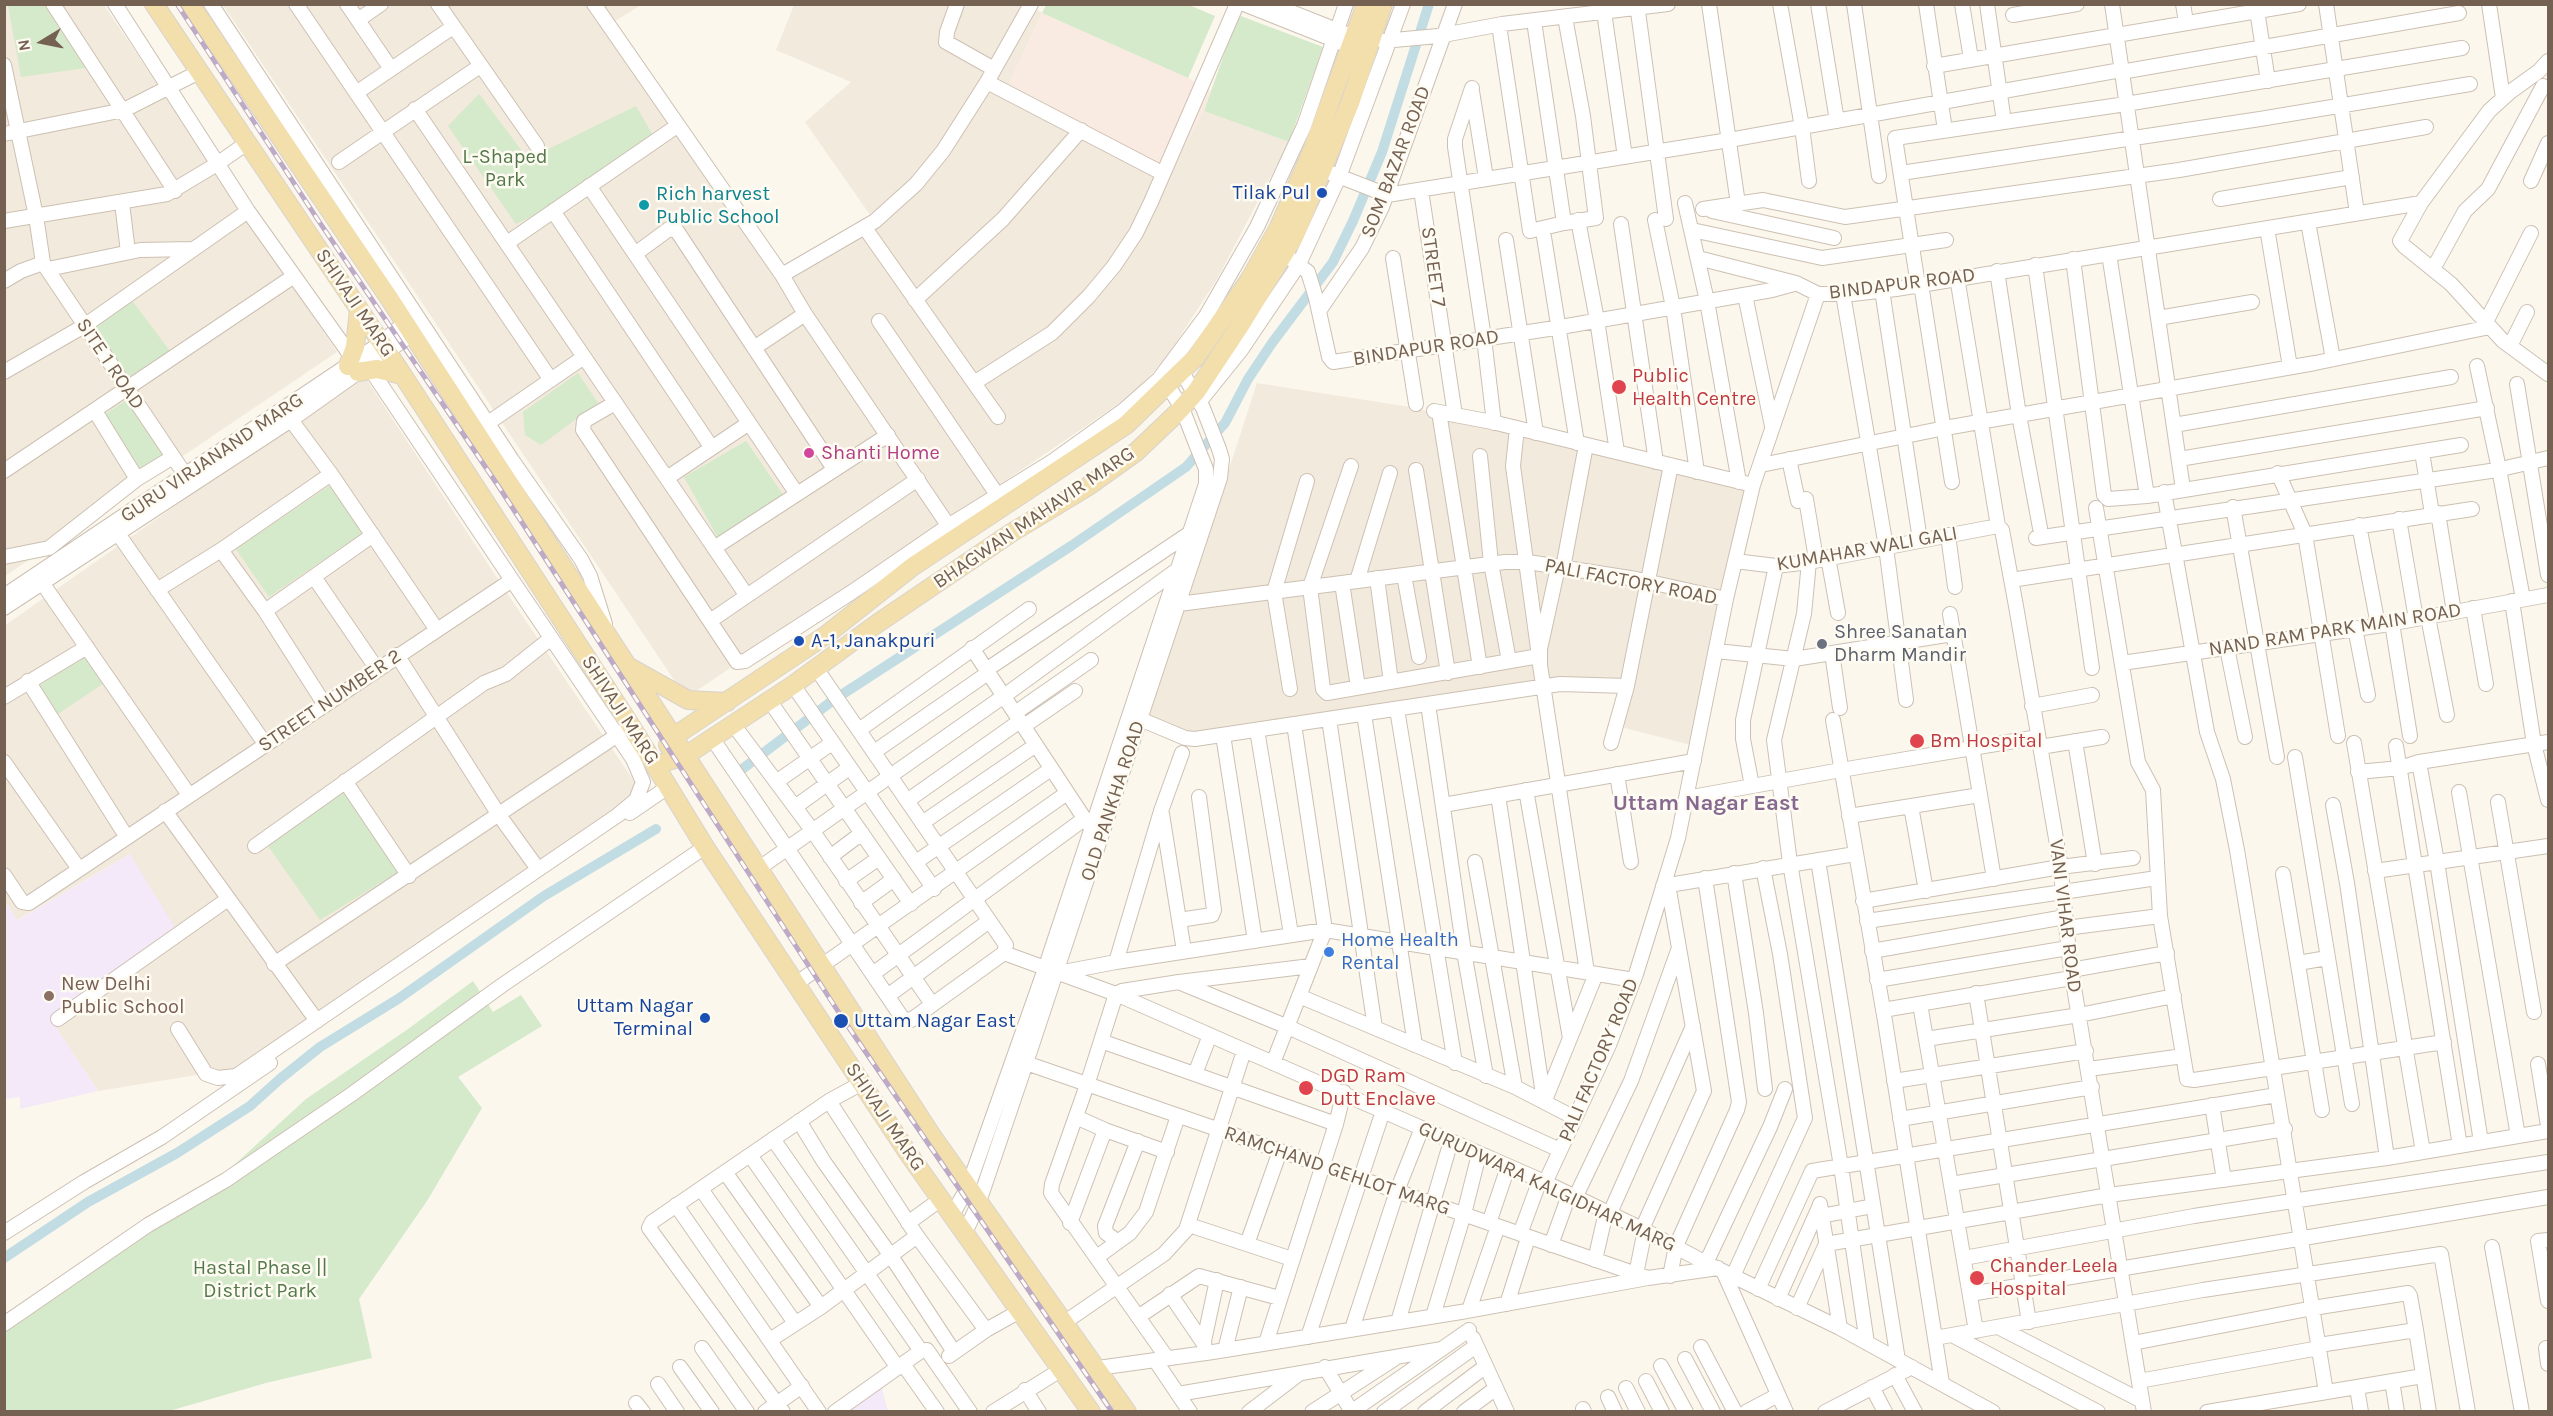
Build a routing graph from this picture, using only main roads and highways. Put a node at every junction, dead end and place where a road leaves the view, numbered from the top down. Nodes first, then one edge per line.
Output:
1 (154, 4) edge
2 (190, 4) edge
3 (1366, 4) edge
4 (1383, 4) edge
5 (1361, 44) junction
6 (359, 309) junction
7 (402, 375) junction
8 (627, 665) junction
9 (727, 702) junction
10 (673, 737) junction
11 (685, 756) junction
12 (655, 765) junction
13 (1091, 1412) edge
14 (1127, 1412) edge

1 - 6 main road, SHIVAJI MARG
2 - 8 main road, SHIVAJI MARG
3 - 5 main road, BHAGWAN MAHAVIR MARG
4 - 5 main road, BHAGWAN MAHAVIR MARG
5 - 9 main road, BHAGWAN MAHAVIR MARG
5 - 11 main road, BHAGWAN MAHAVIR MARG
6 - 7 main road, SHIVAJI MARG
6 - 7 main road
7 - 12 main road, SHIVAJI MARG
8 - 9 main road
8 - 10 main road, SHIVAJI MARG
9 - 10 main road, BHAGWAN MAHAVIR MARG
10 - 11 main road, SHIVAJI MARG
10 - 12 main road
11 - 12 main road, BHAGWAN MAHAVIR MARG
11 - 14 main road, SHIVAJI MARG
12 - 13 main road, SHIVAJI MARG

